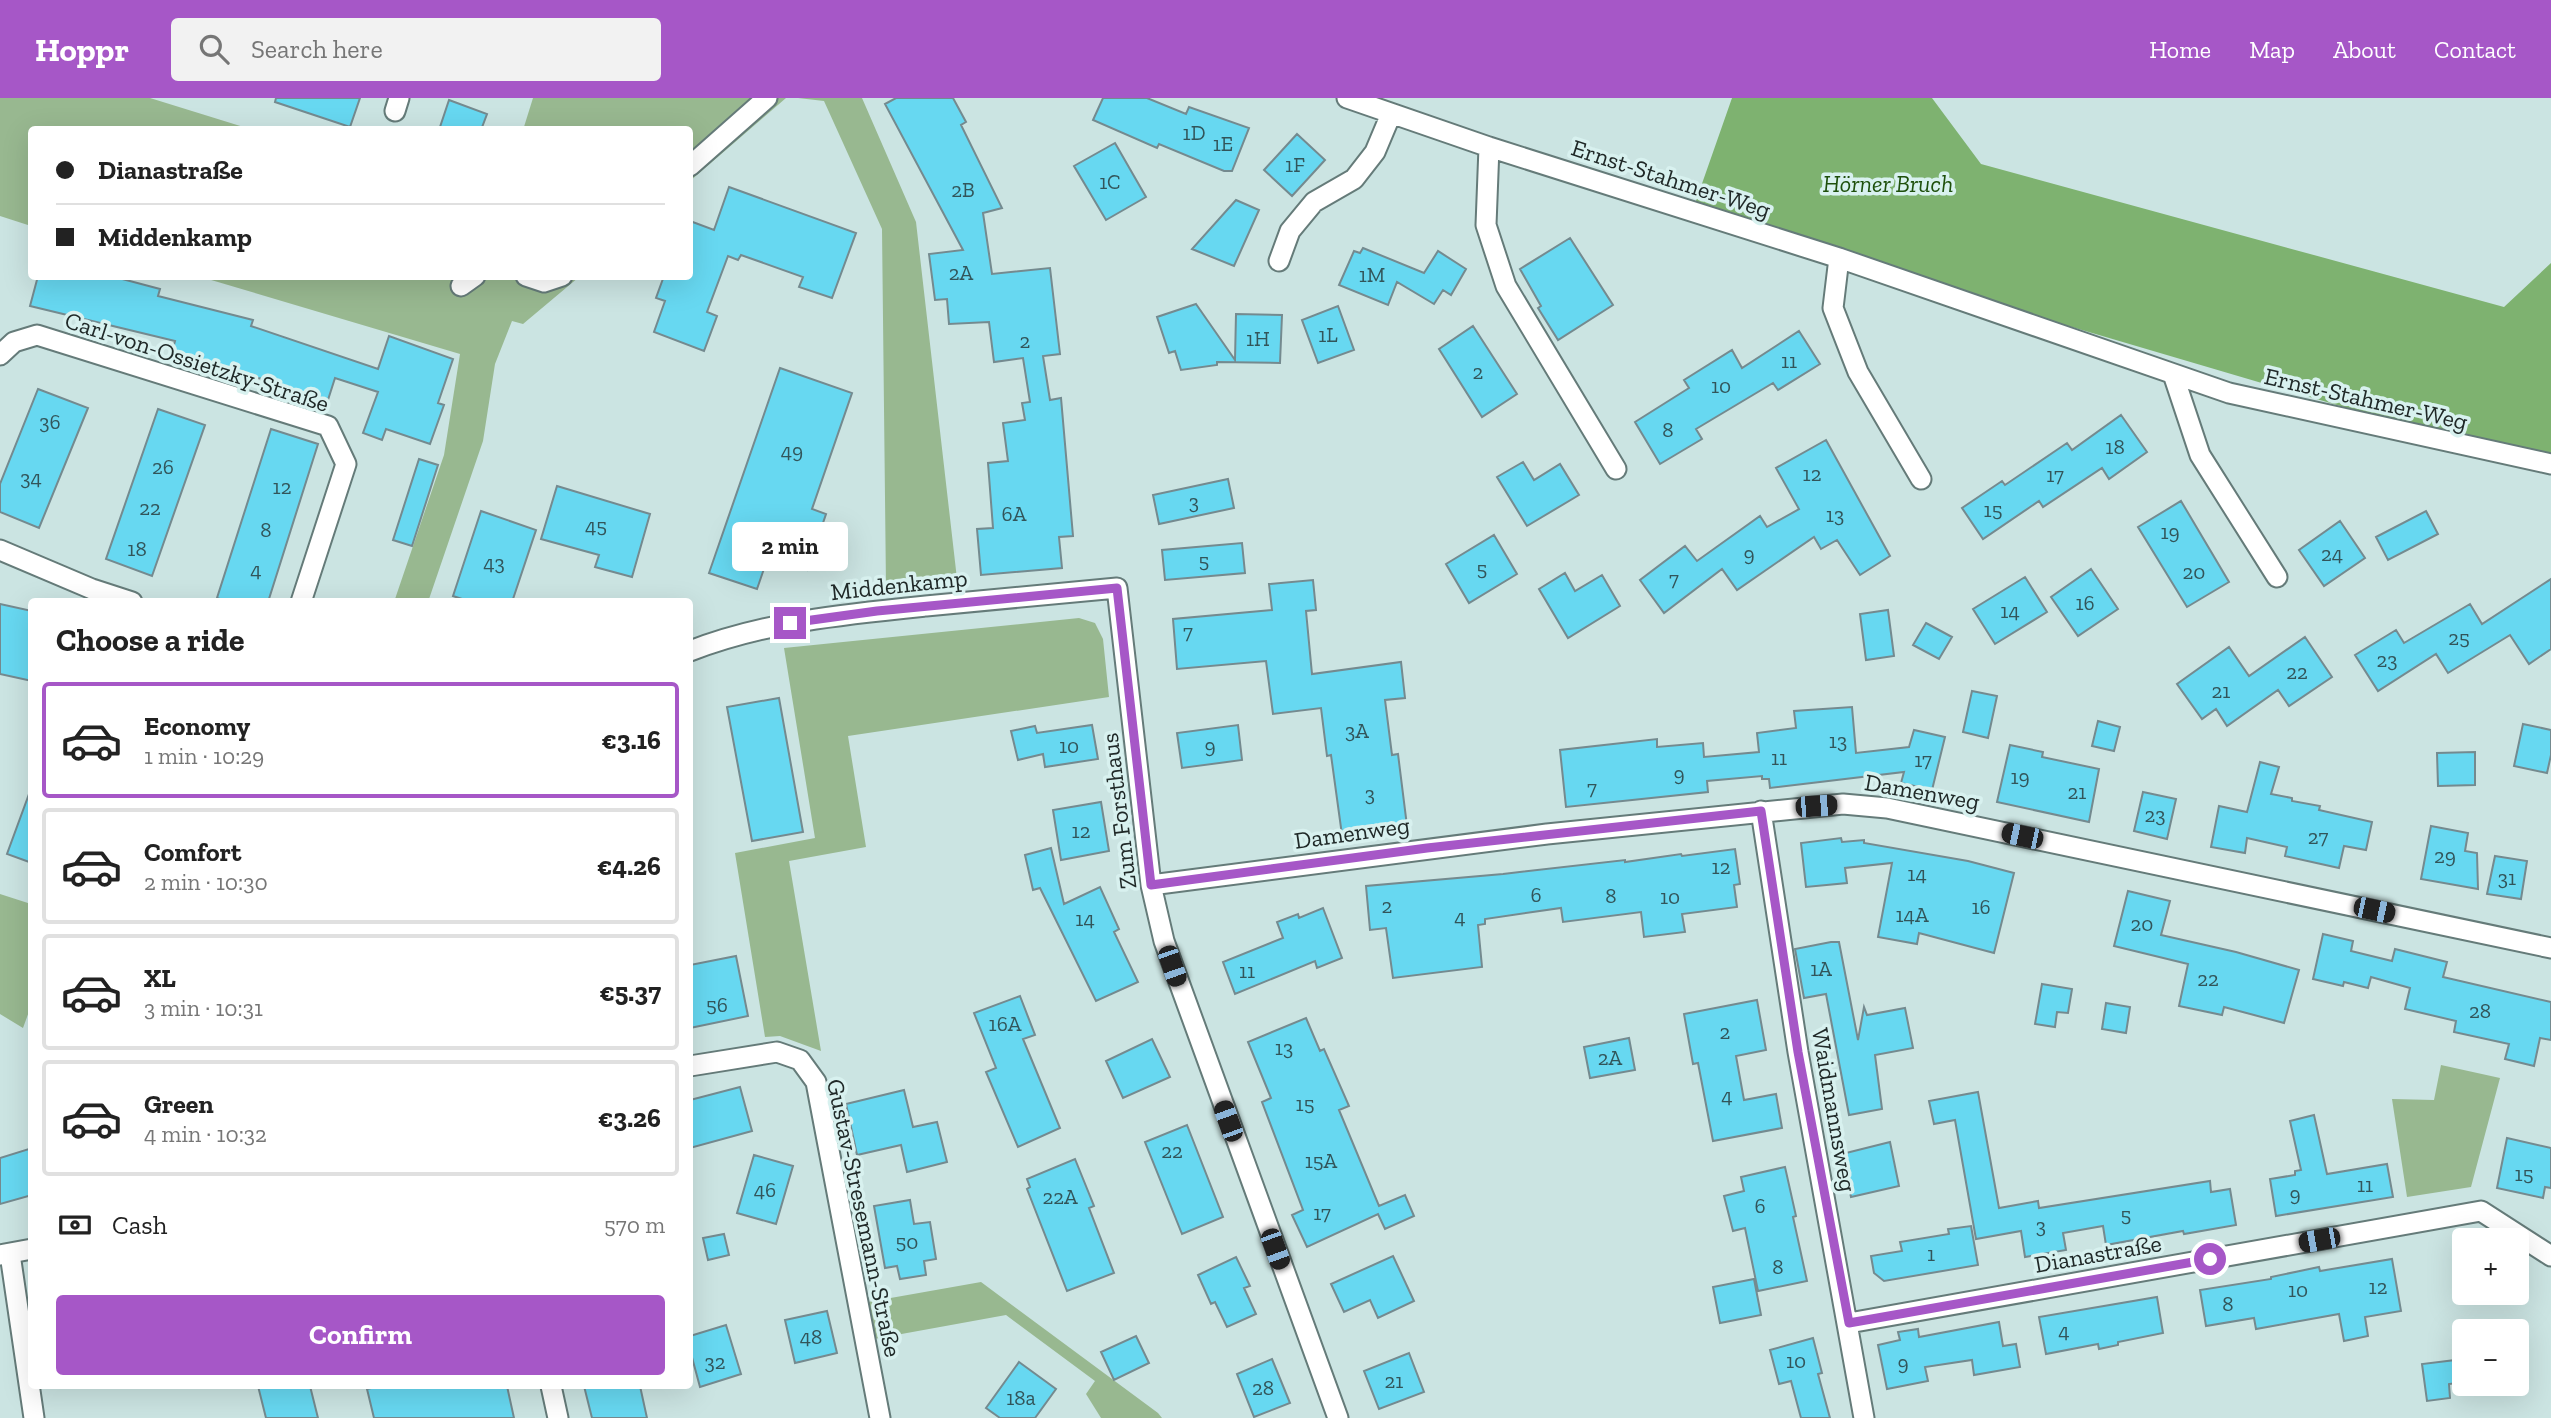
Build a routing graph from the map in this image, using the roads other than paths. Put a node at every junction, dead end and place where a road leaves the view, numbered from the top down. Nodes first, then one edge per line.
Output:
1 (767, 98) edge
2 (1347, 98) edge
3 (1391, 114) junction
4 (1489, 147) junction
5 (693, 163) edge
6 (1839, 258) junction
7 (1279, 261) dead end
8 (0, 355) edge
9 (2173, 374) junction
10 (2551, 464) edge
11 (1616, 469) dead end
12 (1921, 479) dead end
13 (0, 550) edge
14 (2277, 577) dead end
15 (1117, 588) joint
16 (120, 598) edge
17 (303, 598) edge
18 (693, 650) edge
19 (1761, 811) junction
20 (1151, 885) junction
21 (2551, 948) edge
22 (693, 1066) edge
23 (28, 1250) edge
24 (5, 1255) edge
25 (2551, 1256) edge
26 (1849, 1323) junction
27 (28, 1384) edge
28 (29, 1389) edge
29 (552, 1389) edge
30 (34, 1418) edge
31 (558, 1418) edge
32 (880, 1418) edge
33 (1338, 1418) edge
34 (1864, 1418) edge

1 - 5 street
2 - 3 street, Ernst-Stahmer-Weg
3 - 4 street, Ernst-Stahmer-Weg
3 - 7 street
4 - 6 street, Ernst-Stahmer-Weg
4 - 11 street
6 - 9 street, Ernst-Stahmer-Weg
6 - 12 street
8 - 17 street, Carl-von-Ossietzky-Straße
9 - 10 street, Ernst-Stahmer-Weg
9 - 14 street
13 - 16 street
15 - 18 street, Middenkamp
15 - 20 street, Zum Forsthaus
19 - 20 street, Damenweg
19 - 21 street, Damenweg
19 - 26 street, Waidmannsweg
20 - 33 street, Zum Forsthaus
22 - 32 street, Gustav-Stresemann-Straße
23 - 24 street
24 - 27 street
25 - 26 street, Dianastraße
26 - 34 street, Waidmannsweg
28 - 30 street
29 - 31 street

